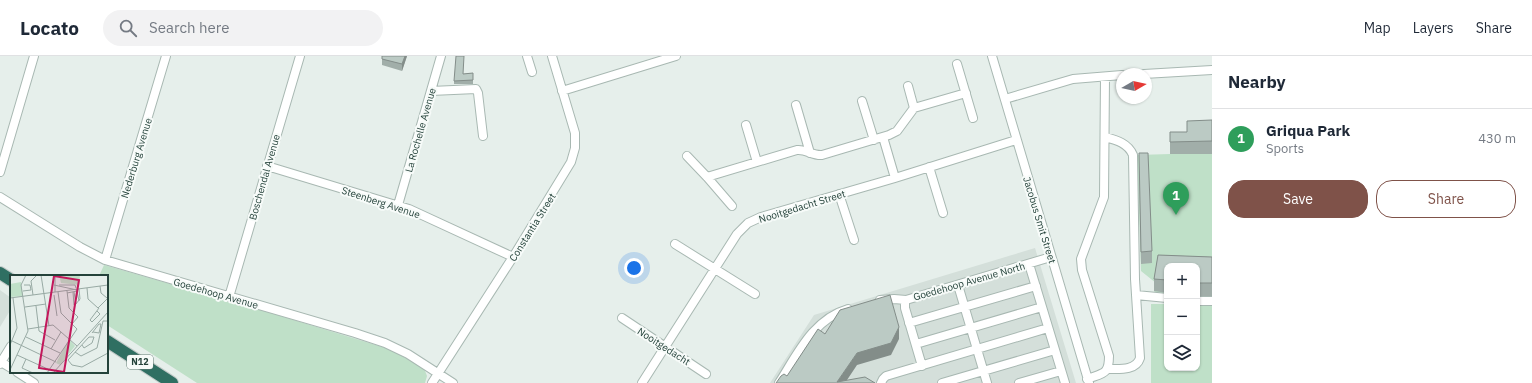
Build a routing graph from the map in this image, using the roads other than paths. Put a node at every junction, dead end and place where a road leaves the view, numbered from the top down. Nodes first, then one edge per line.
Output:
1 (34, 56) edge
2 (166, 56) edge
3 (300, 56) edge
4 (441, 56) edge
5 (527, 56) edge
6 (552, 56) edge
7 (676, 56) edge
8 (992, 56) edge
9 (957, 64) dead end
10 (1212, 70) edge
11 (532, 72) dead end
12 (1152, 74) edge
13 (1116, 76) edge
14 (1106, 77) junction
15 (908, 86) dead end
16 (431, 91) junction
17 (562, 91) junction
18 (966, 93) junction
19 (1005, 99) junction
20 (862, 101) dead end
21 (796, 105) dead end
22 (914, 108) junction
23 (973, 118) dead end
24 (746, 125) dead end
25 (483, 136) dead end
26 (883, 137) junction
27 (1105, 137) junction
28 (874, 140) junction
29 (1016, 140) junction
30 (810, 152) junction
31 (687, 156) dead end
32 (757, 162) junction
33 (267, 166) junction
34 (929, 167) junction
35 (0, 172) edge
36 (707, 176) junction
37 (895, 178) junction
38 (839, 194) junction
39 (0, 197) edge
40 (398, 205) junction
41 (732, 206) dead end
42 (943, 213) dead end
43 (854, 240) dead end
44 (674, 244) dead end
45 (513, 257) junction
46 (1051, 257) junction
47 (106, 260) junction
48 (1029, 264) junction
49 (715, 269) junction
50 (0, 273) edge
51 (10, 279) edge
52 (958, 285) junction
53 (1036, 286) junction
54 (755, 294) dead end
55 (1136, 295) junction
56 (229, 297) junction
57 (1164, 298) edge
58 (906, 300) junction
59 (1200, 301) edge
60 (1212, 301) edge
61 (876, 302) edge
62 (858, 306) edge
63 (964, 306) junction
64 (1042, 307) junction
65 (622, 318) dead end
66 (909, 323) junction
67 (970, 328) junction
68 (1048, 328) junction
69 (108, 342) edge
70 (916, 344) junction
71 (666, 346) junction
72 (10, 348) edge
73 (977, 350) junction
74 (1055, 350) junction
75 (1, 363) edge
76 (922, 366) junction
77 (10, 368) edge
78 (1108, 369) junction
79 (983, 371) junction
80 (1061, 371) junction
81 (18, 373) edge
82 (438, 373) junction
83 (706, 374) dead end
84 (1088, 381) edge
85 (34, 383) edge
86 (172, 383) edge
87 (432, 383) edge
88 (453, 383) edge
89 (642, 383) edge
90 (779, 383) edge
91 (881, 383) edge
92 (942, 383) edge
93 (987, 383) edge
94 (1019, 383) edge
95 (1065, 383) edge

1 - 35 street
2 - 47 street, Nederburg Avenue
3 - 33 street, Boschendal Avenue
4 - 16 street, La Rochelle Avenue
5 - 11 street
6 - 17 street, Constantia Street
7 - 17 street
8 - 19 street, Jacobus Smit Street
9 - 18 street
10 - 12 street
13 - 14 street
14 - 19 street
14 - 27 street
15 - 22 street
16 - 25 street
16 - 40 street, La Rochelle Avenue
17 - 45 street, Constantia Street
18 - 22 street
18 - 23 street
19 - 29 street, Jacobus Smit Street
20 - 28 street
21 - 30 street
22 - 26 street
24 - 32 street
26 - 28 street
26 - 37 street
27 - 55 street
27 - 78 street
28 - 30 street
29 - 34 street, Nooitgedacht Street
29 - 46 street, Jacobus Smit Street
30 - 32 street
31 - 36 street
32 - 36 street
33 - 40 street, Steenberg Avenue
33 - 56 street, Boschendal Avenue
34 - 37 street, Nooitgedacht Street
34 - 42 street
36 - 41 street
37 - 38 street, Nooitgedacht Street
38 - 43 street
38 - 49 street, Nooitgedacht Street
39 - 47 street, Goedehoop Avenue
40 - 45 street, Steenberg Avenue
44 - 49 street
45 - 82 street, Constantia Street
46 - 48 street, Goedehoop Avenue North
46 - 84 street, Jacobus Smit Street
47 - 56 street, Goedehoop Avenue
48 - 52 street, Goedehoop Avenue North
48 - 53 street
49 - 54 street
49 - 71 street, Nooitgedacht Street
50 - 51 highway
52 - 58 street, Goedehoop Avenue North
52 - 63 street
53 - 63 street
53 - 64 street
55 - 57 street
55 - 78 street
56 - 82 street, Goedehoop Avenue
58 - 61 street, Goedehoop Avenue North
58 - 66 street
59 - 60 street
62 - 90 street
63 - 66 street
63 - 67 street
64 - 67 street
64 - 68 street
65 - 71 street, Nooitgedacht
66 - 70 street
67 - 70 street
67 - 73 street
68 - 73 street
68 - 74 street
69 - 86 highway, N12
70 - 76 street
71 - 83 street, Nooitgedacht
71 - 89 street, Nooitgedacht Street
72 - 75 street
73 - 76 street
73 - 79 street
74 - 79 street
74 - 80 street
75 - 77 street
76 - 91 street
78 - 84 street
79 - 92 street
79 - 93 street
80 - 94 street
80 - 95 street
81 - 85 street
82 - 87 street, Constantia Street
82 - 88 street

